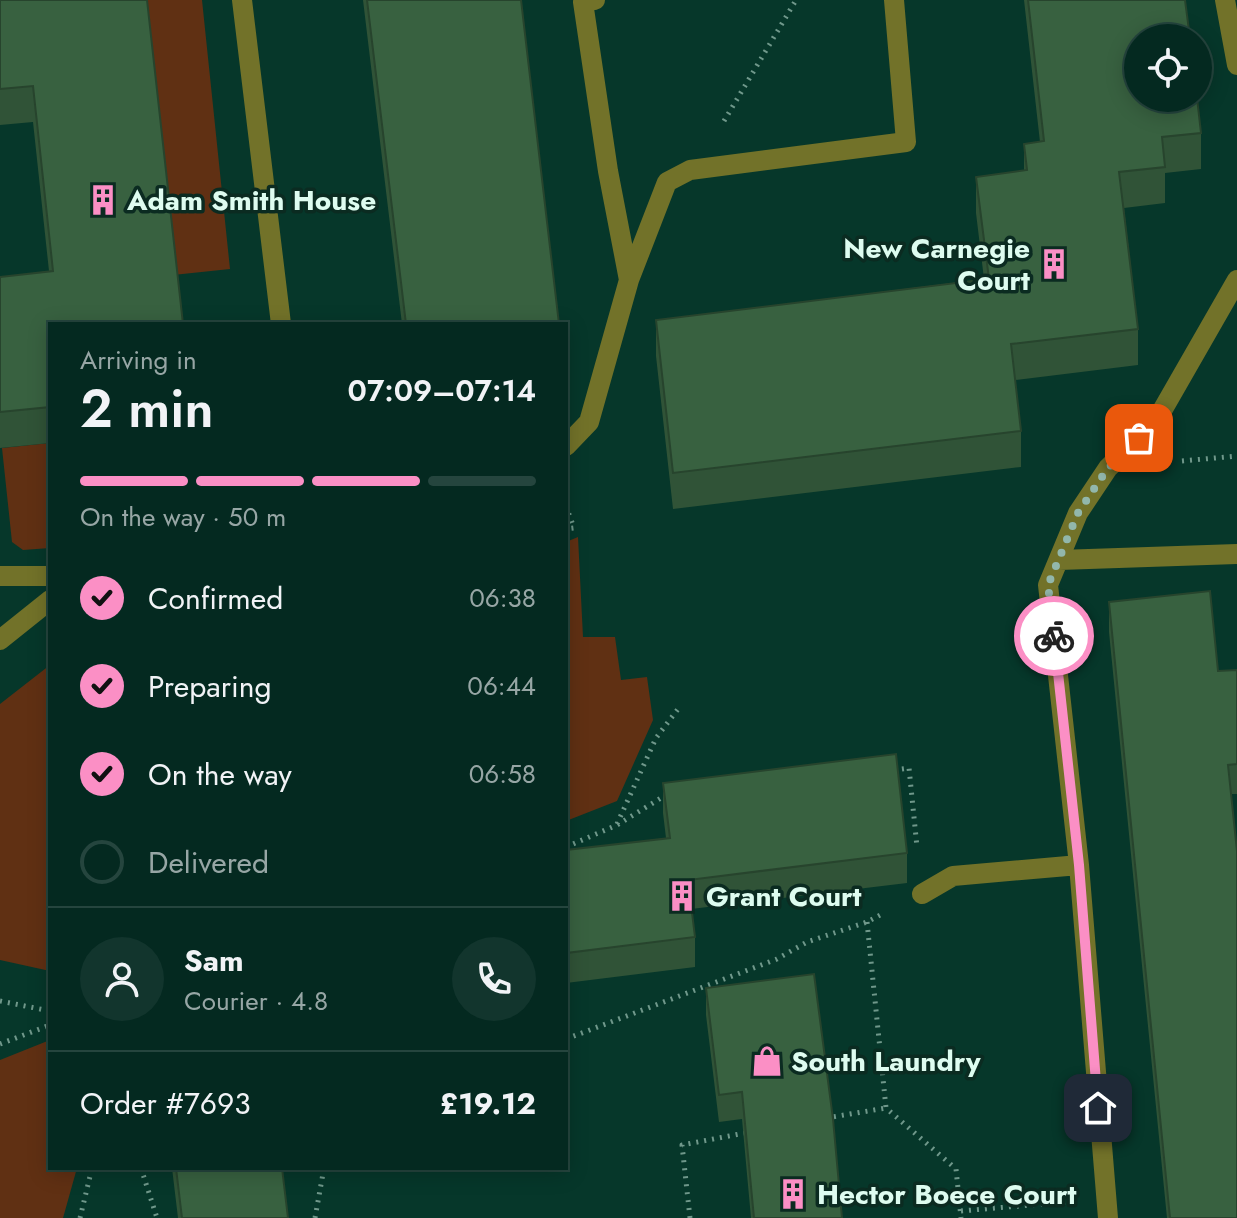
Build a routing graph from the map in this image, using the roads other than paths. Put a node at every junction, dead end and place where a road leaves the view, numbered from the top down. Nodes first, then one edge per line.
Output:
1 (242, 0) edge
2 (595, 0) edge
3 (894, 0) edge
4 (1225, 0) edge
5 (1237, 65) edge
6 (629, 280) junction
7 (1237, 280) edge
8 (281, 322) edge
9 (568, 444) edge
10 (1237, 554) edge
11 (1059, 560) junction
12 (0, 576) edge
13 (48, 576) edge
14 (48, 602) edge
15 (0, 640) edge
16 (1079, 865) junction
17 (922, 894) road end
18 (1107, 1208) edge

1 - 8 street
2 - 6 street
3 - 6 street
4 - 5 street
6 - 9 street
7 - 11 street
10 - 11 street
11 - 16 street
12 - 13 street
14 - 15 street
16 - 17 street
16 - 18 street

